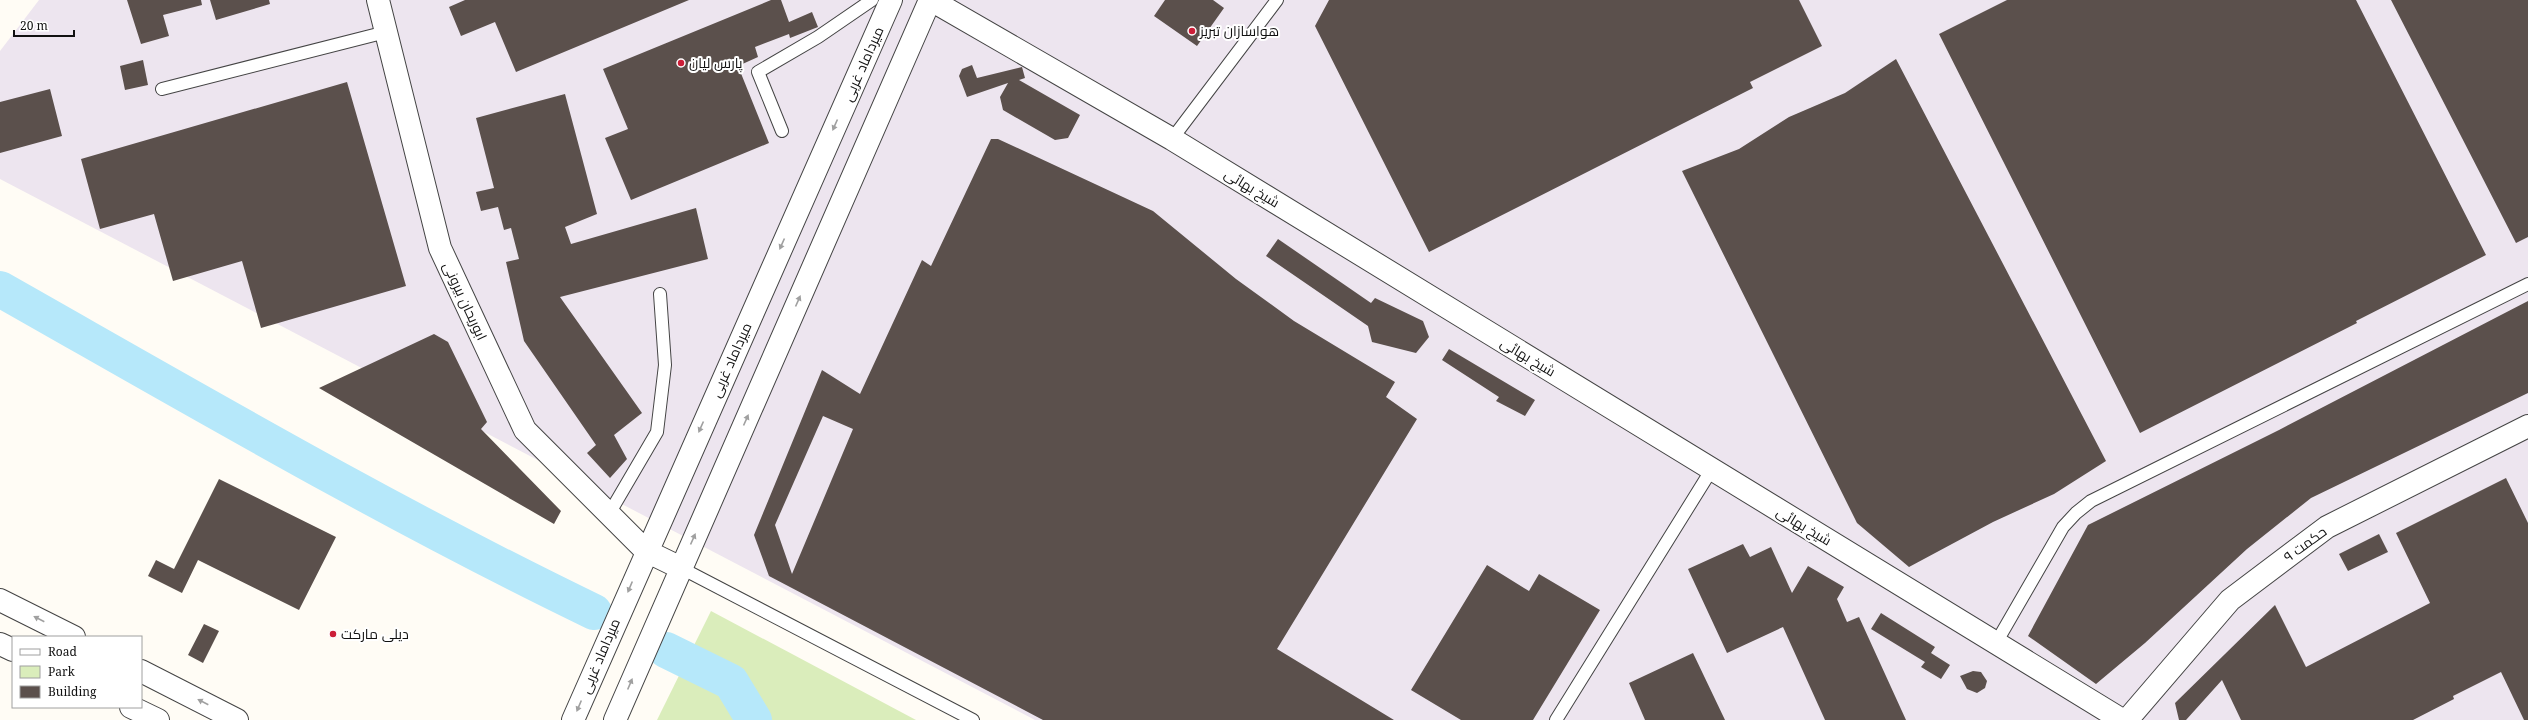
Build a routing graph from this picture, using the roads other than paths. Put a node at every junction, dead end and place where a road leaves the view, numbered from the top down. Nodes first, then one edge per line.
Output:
1 (378, 0) edge
2 (872, 0) edge
3 (891, 0) edge
4 (930, 0) edge
5 (1277, 0) edge
6 (386, 32) junction
7 (162, 89) dead end
8 (782, 131) dead end
9 (1172, 139) junction
10 (2528, 284) edge
11 (660, 294) dead end
12 (2528, 426) edge
13 (1712, 469) junction
14 (609, 514) junction
15 (646, 551) junction
16 (681, 568) junction
17 (0, 600) edge
18 (72, 636) edge
19 (1996, 643) junction
20 (0, 644) edge
21 (12, 650) edge
22 (142, 672) edge
23 (133, 708) edge
24 (158, 720) edge
25 (237, 720) edge
26 (573, 720) edge
27 (615, 720) edge
28 (973, 720) edge
29 (1556, 720) edge
30 (2122, 720) edge
31 (2127, 720) edge

1 - 6 street, ابوریحان بیرونی
2 - 8 lane
3 -> 15 street, میرداماد غربی
4 - 9 street, شیخ بهائی
16 -> 4 street
5 - 9 lane
6 - 7 lane
6 - 14 street, ابوریحان بیرونی
9 - 13 street, شیخ بهائی
10 - 19 lane
11 - 14 lane
12 - 31 street, حکمت ۹
13 - 19 street, شیخ بهائی
13 - 29 lane
14 - 15 street, ابوریحان بیرونی
15 - 16 street, ابوریحان بیرونی
15 -> 26 street, میرداماد غربی
27 -> 16 street
16 - 28 lane
18 -> 17 street
19 - 30 street, شیخ بهائی
20 - 21 street
25 -> 22 street
23 - 24 street

